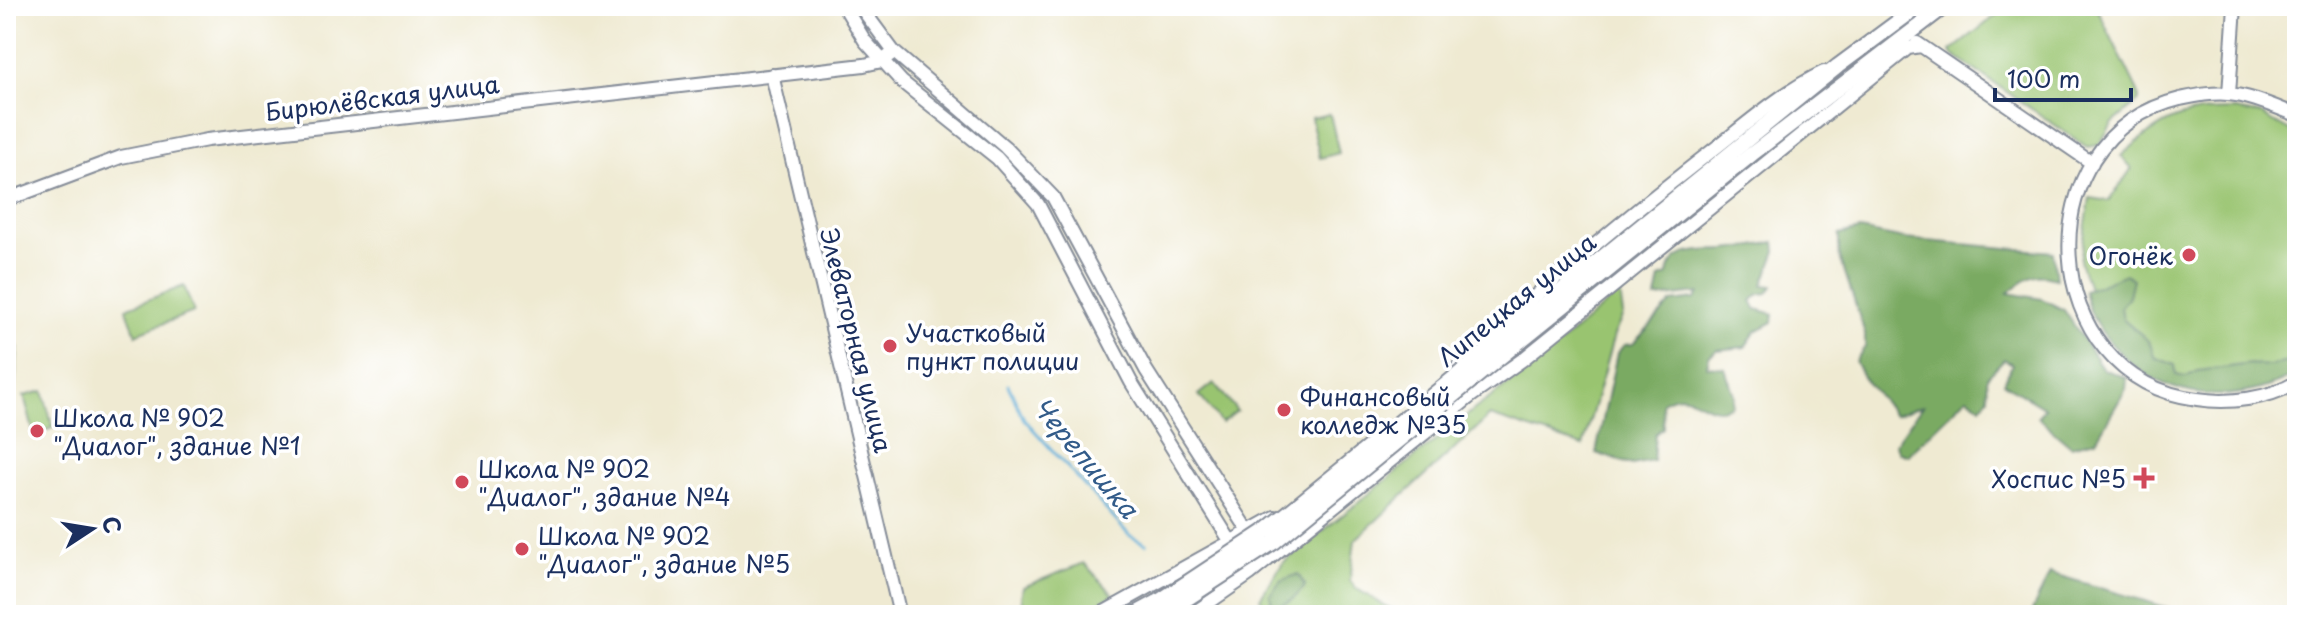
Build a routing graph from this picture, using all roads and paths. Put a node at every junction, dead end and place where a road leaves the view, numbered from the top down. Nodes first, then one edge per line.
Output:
1 (844, 6) edge
2 (860, 6) edge
3 (1919, 6) edge
4 (1945, 6) edge
5 (2235, 6) edge
6 (1891, 27) junction
7 (1908, 36) junction
8 (1921, 46) junction
9 (894, 52) junction
10 (882, 61) junction
11 (772, 75) junction
12 (1852, 80) junction
13 (2229, 94) junction
14 (2297, 115) edge
15 (1812, 122) junction
16 (2092, 163) junction
17 (6, 200) edge
18 (1487, 361) junction
19 (2297, 382) edge
20 (1249, 532) junction
21 (1231, 542) junction
22 (1267, 561) junction
23 (1176, 573) junction
24 (1250, 574) junction
25 (1161, 610) edge
26 (1193, 614) edge
27 (900, 615) edge
28 (1099, 615) edge
29 (1134, 615) edge

1 - 10 main road
2 - 9 main road
3 - 6 main road, Липецкая улица
4 - 7 main road, Липецкая улица
5 - 13 main road
6 - 7 main road
6 - 18 main road, Липецкая улица
7 - 8 main road
7 - 12 main road, Липецкая улица
8 - 15 main road
8 - 16 main road
9 - 10 main road
9 - 20 main road
10 - 11 main road, Бирюлёвская улица
10 - 21 main road
11 - 17 main road, Бирюлёвская улица
11 - 27 main road, Элеваторная улица
12 - 15 main road
12 - 18 main road, Липецкая улица
13 - 14 main road
13 - 16 main road
15 - 18 main road
16 - 19 main road
18 - 20 main road
18 - 22 main road
18 - 25 main road, Липецкая улица, bridge
20 - 21 main road
20 - 22 main road
21 - 23 main road
21 - 24 main road
22 - 24 main road
23 - 26 main road
23 - 28 main road
24 - 26 main road
25 - 29 main road, Липецкая улица

